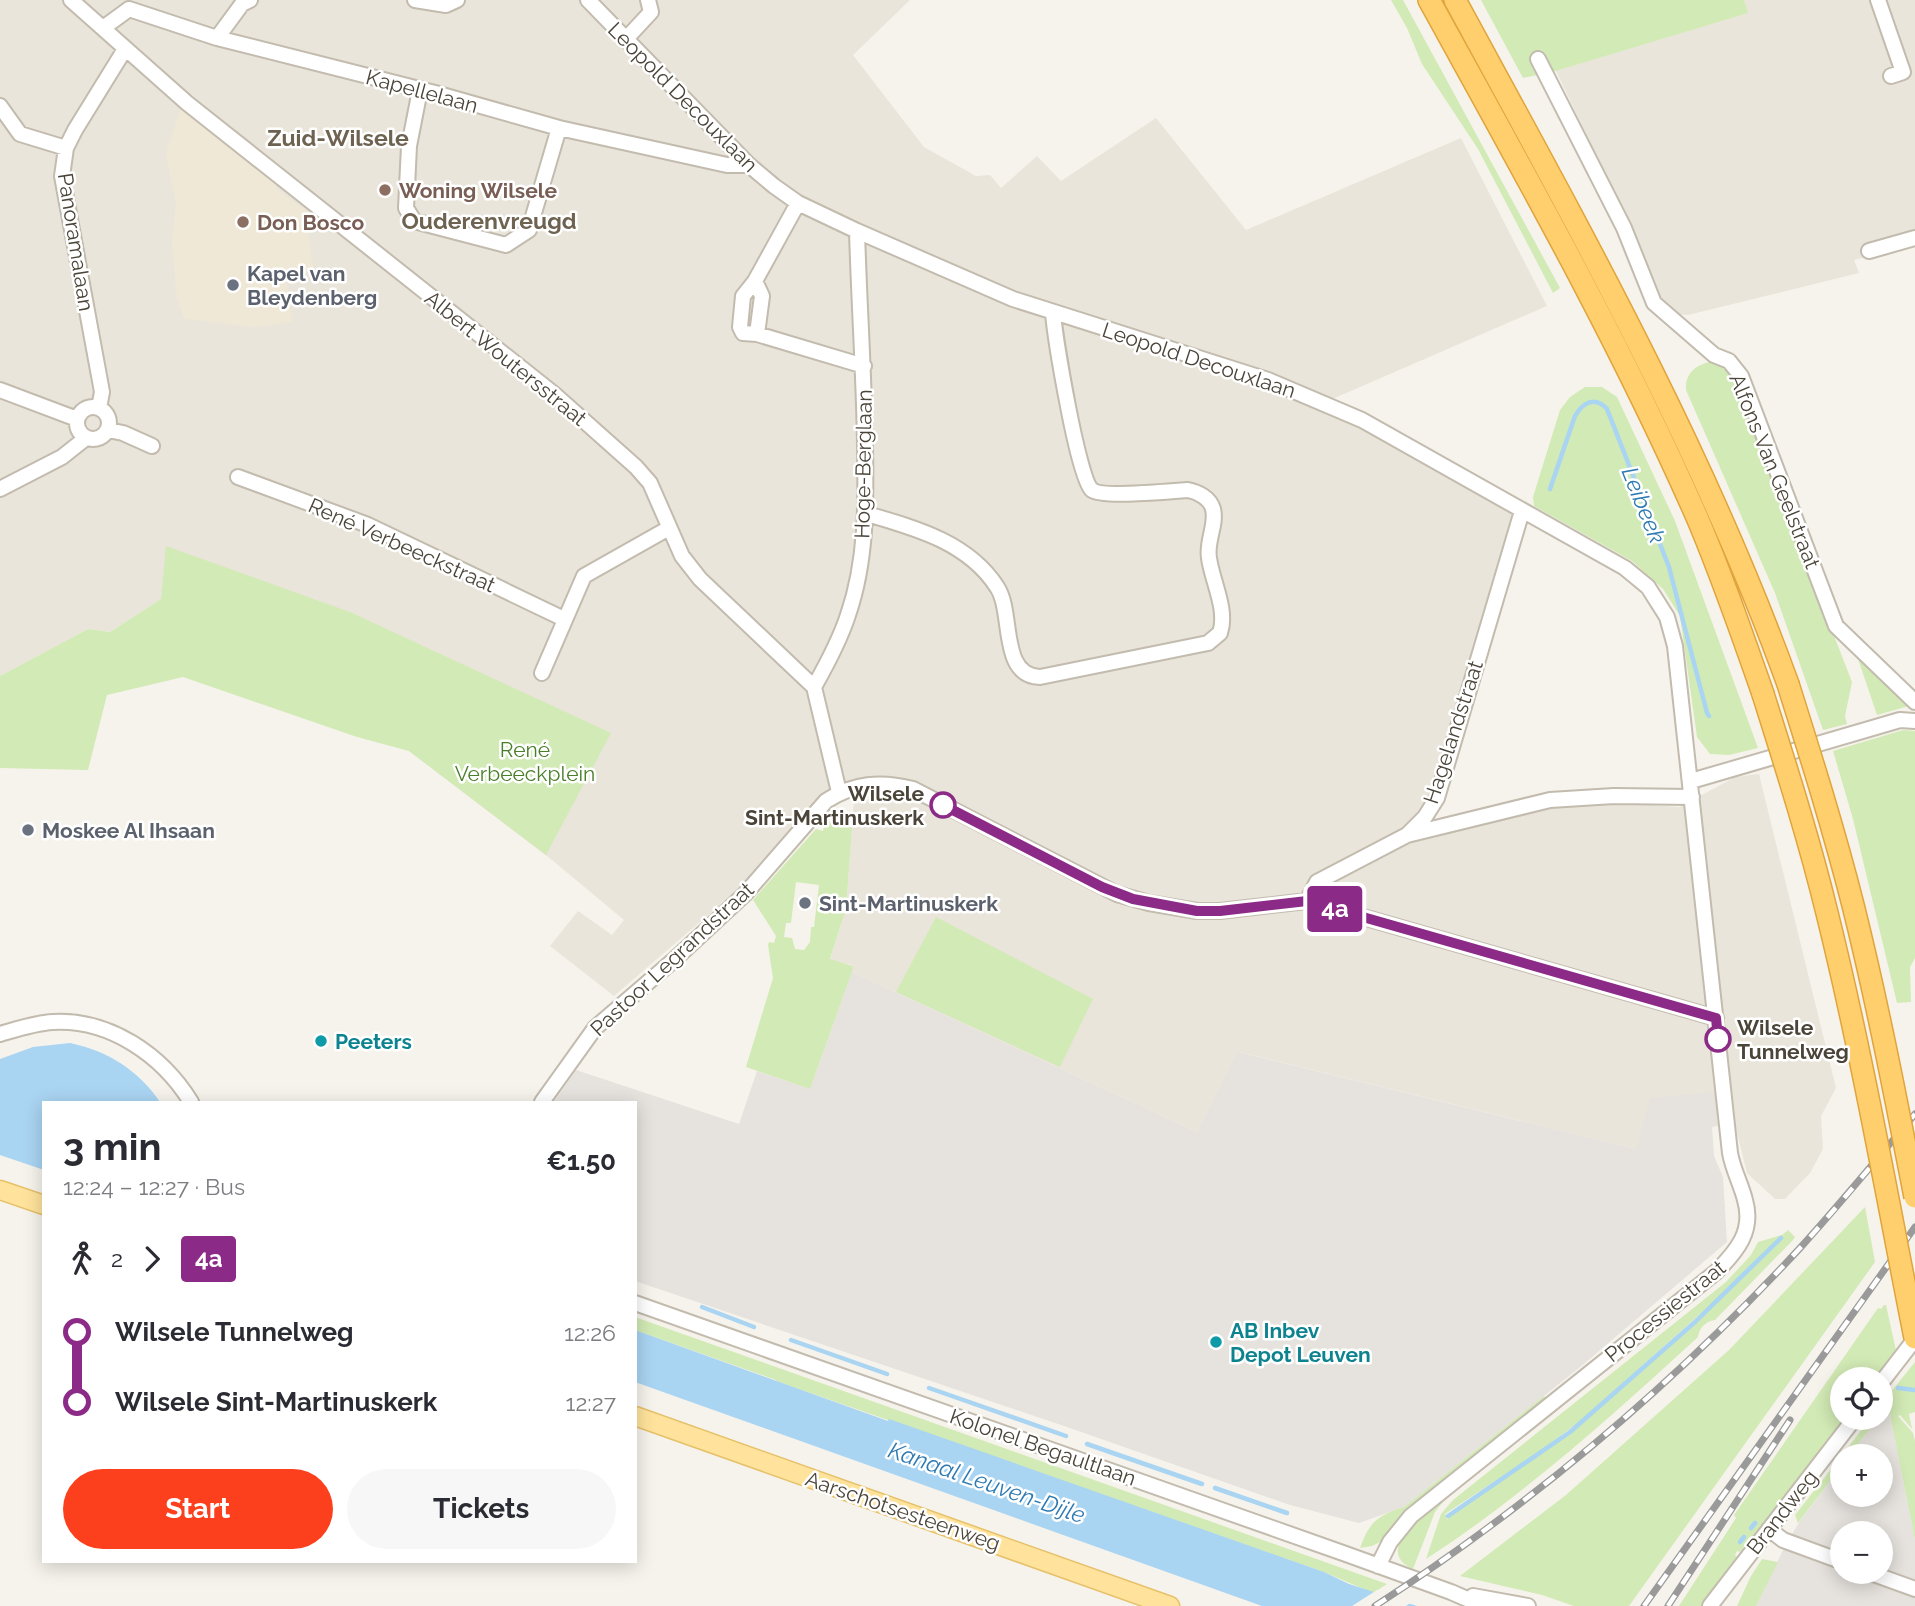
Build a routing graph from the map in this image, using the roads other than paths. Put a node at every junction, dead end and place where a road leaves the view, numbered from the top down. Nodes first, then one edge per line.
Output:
1 (71, 0) edge
2 (415, 0) edge
3 (457, 0) edge
4 (648, 0) edge
5 (1429, 0) edge
6 (1455, 0) edge
7 (1878, 0) edge
8 (590, 1) edge
9 (244, 2) edge
10 (103, 28) junction
11 (216, 38) junction
12 (625, 40) junction
13 (125, 49) junction
14 (1538, 59) dead end
15 (1891, 76) dead end
16 (420, 90) junction
17 (0, 106) edge
18 (559, 128) junction
19 (66, 148) junction
20 (749, 164) junction
21 (798, 203) junction
22 (857, 231) junction
23 (1915, 238) edge
24 (1868, 251) dead end
25 (1053, 313) junction
26 (864, 366) junction
27 (0, 390) edge
28 (99, 408) junction
29 (77, 419) junction
30 (108, 430) junction
31 (86, 438) junction
32 (152, 446) dead end
33 (237, 477) dead end
34 (0, 489) edge
35 (1522, 511) junction
36 (867, 514) junction
37 (669, 528) junction
38 (564, 619) junction
39 (542, 673) dead end
40 (814, 687) junction
41 (1915, 702) edge
42 (1915, 720) edge
43 (1692, 781) junction
44 (839, 792) junction
45 (1692, 797) junction
46 (1407, 835) junction
47 (1307, 901) junction
48 (1716, 1018) junction
49 (0, 1034) edge
50 (190, 1101) edge
51 (543, 1101) edge
52 (0, 1190) edge
53 (1915, 1197) edge
54 (42, 1204) edge
55 (637, 1304) edge
56 (1915, 1339) edge
57 (1893, 1367) edge
58 (637, 1417) edge
59 (1846, 1430) edge
60 (1769, 1529) junction
61 (1830, 1557) edge
62 (1378, 1566) junction
63 (1893, 1581) edge
64 (1915, 1589) edge
65 (1451, 1592) junction
66 (1170, 1606) edge
67 (1483, 1606) edge
68 (1528, 1606) edge
69 (1710, 1606) edge

1 - 10 street, Albert Woutersstraat
2 - 3 street
4 - 12 street
5 - 56 highway, bridge
6 - 53 highway, bridge
7 - 15 street
8 - 12 street, Leopold Decouxlaan
9 - 11 street
10 - 11 street, Kapellelaan
10 - 13 street, Albert Woutersstraat
11 - 16 street, Kapellelaan
12 - 20 street, Leopold Decouxlaan
13 - 19 street, Panoramalaan
13 - 37 street, Albert Woutersstraat
14 - 41 street, Alfons Van Geelstraat
16 - 18 street, Kapellelaan
16 - 18 street
17 - 19 street
18 - 20 street, Kapellelaan
19 - 28 street, Panoramalaan
20 - 21 street, Leopold Decouxlaan
21 - 22 street, Leopold Decouxlaan
21 - 26 street
22 - 25 street, Leopold Decouxlaan
22 - 26 street, Hoge-Berglaan
23 - 24 street
25 - 35 street, Leopold Decouxlaan
25 - 36 street
26 - 36 street, Hoge-Berglaan
27 - 29 street
28 - 29 street
28 - 30 street
29 - 31 street
30 - 31 street
30 - 32 street
31 - 34 street
33 - 38 street, René Verbeeckstraat
35 - 43 street, Leopold Decouxlaan
35 - 46 street, Hagelandstraat
36 - 40 street, Hoge-Berglaan
37 - 38 street
37 - 40 street, Albert Woutersstraat
38 - 39 street
40 - 44 street
42 - 43 street
43 - 45 street, Leopold Decouxlaan
44 - 47 street
44 - 51 street, Pastoor Legrandstraat
45 - 46 street
45 - 48 street, Processiestraat
46 - 47 street, Hagelandstraat
47 - 48 street
48 - 62 street, Processiestraat
49 - 50 street
52 - 54 main road
55 - 62 street, Kolonel Begaultlaan
56 - 57 street
58 - 66 main road, Aarschotsesteenweg
59 - 60 street, Brandweg
60 - 61 street
60 - 69 street, Brandweg
62 - 65 street, Kolonel Begaultlaan
63 - 64 street
65 - 67 street, Kolonel Begaultlaan
65 - 68 street, Kolonel Begaultlaan

